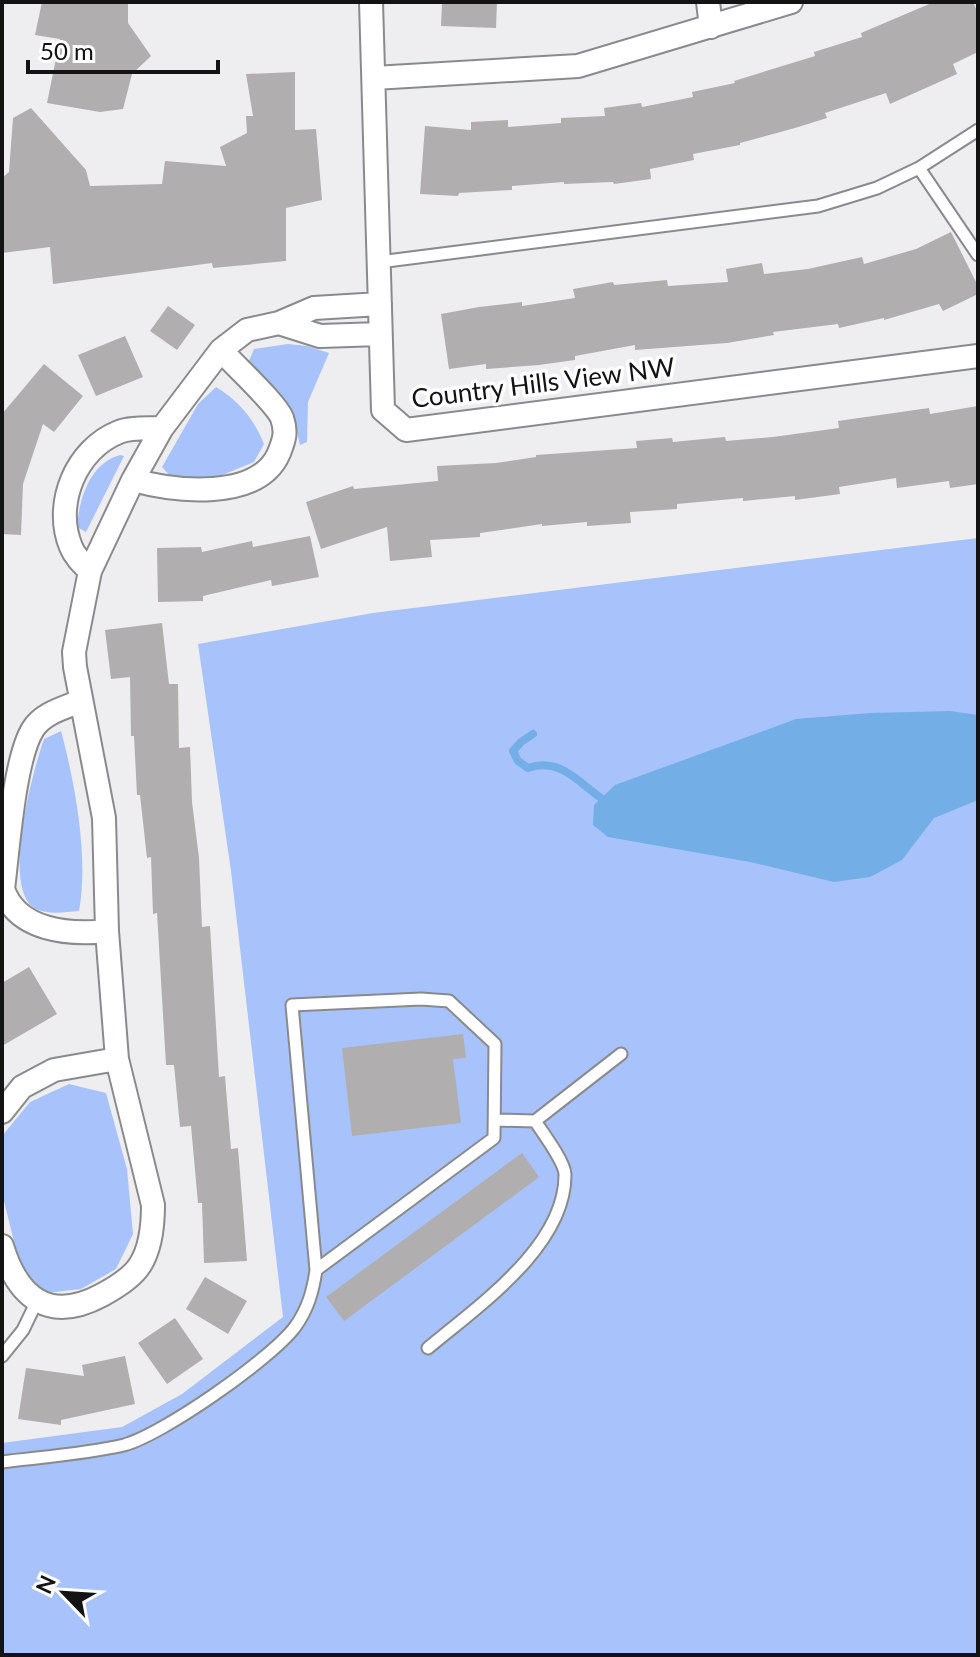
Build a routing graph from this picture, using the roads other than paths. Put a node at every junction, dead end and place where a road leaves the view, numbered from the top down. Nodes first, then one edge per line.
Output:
1 (371, 2) edge
2 (708, 2) edge
3 (791, 2) edge
4 (711, 27) junction
5 (374, 78) junction
6 (978, 130) edge
7 (919, 168) junction
8 (978, 255) edge
9 (379, 262) junction
10 (380, 304) junction
11 (279, 323) junction
12 (380, 334) junction
13 (221, 350) junction
14 (978, 356) edge
15 (162, 428) junction
16 (133, 480) junction
17 (90, 571) junction
18 (81, 701) junction
19 (107, 931) junction
20 (621, 1054) dead end
21 (117, 1059) junction
22 (2, 1112) edge
23 (495, 1120) junction
24 (535, 1121) junction
25 (2, 1246) edge
26 (316, 1270) junction
27 (37, 1301) junction
28 (428, 1348) dead end
29 (2, 1356) edge
30 (2, 1462) edge

1 - 5 street, Country Hills View NW
2 - 4 street
3 - 4 street
4 - 5 street
5 - 9 street, Country Hills View NW
6 - 7 lane
7 - 8 lane
7 - 9 lane
9 - 10 street, Country Hills View NW
10 - 11 street
10 - 12 street, Country Hills View NW
11 - 12 street
11 - 13 street
12 - 14 street, Country Hills View NW
13 - 15 street
13 - 16 street
15 - 16 street
15 - 17 street
16 - 17 street
17 - 18 street
18 - 19 street
18 - 19 street
19 - 21 street
20 - 24 lane
21 - 22 street
21 - 27 street
23 - 24 lane
23 - 26 lane
23 - 26 lane
24 - 28 lane
25 - 27 street
26 - 30 lane
27 - 29 lane

